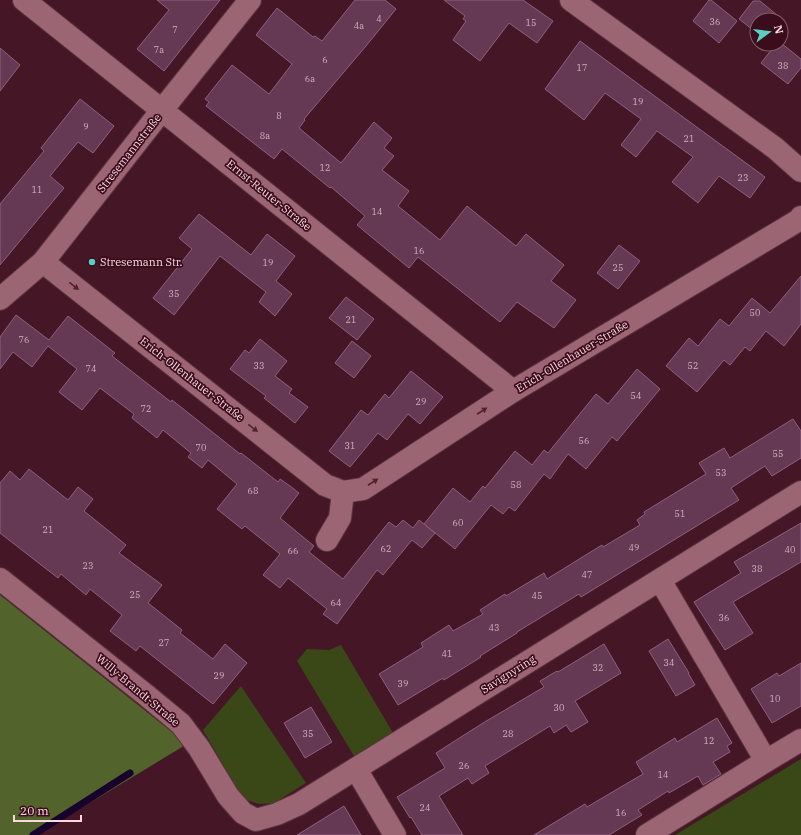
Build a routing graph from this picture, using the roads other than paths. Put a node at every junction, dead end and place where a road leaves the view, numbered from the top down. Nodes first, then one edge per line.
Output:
1 (24, 0) edge
2 (250, 0) edge
3 (571, 0) edge
4 (162, 110) junction
5 (801, 171) edge
6 (801, 217) edge
7 (43, 262) junction
8 (0, 299) edge
9 (513, 391) junction
10 (343, 492) junction
11 (801, 492) edge
12 (327, 540) dead end
13 (0, 579) edge
14 (660, 580) junction
15 (801, 740) edge
16 (766, 761) junction
17 (356, 768) junction
18 (256, 820) joint
19 (395, 835) edge
20 (647, 835) edge

1 - 4 street, Ernst-Reuter-Straße
2 - 4 street, Stresemannstraße
3 - 5 street
4 - 7 street, Stresemannstraße
4 - 9 street, Ernst-Reuter-Straße
6 - 9 street, Erich-Ollenhauer-Straße
7 - 8 street, Stresemannstraße
7 -> 10 street, Erich-Ollenhauer-Straße
10 -> 9 street, Erich-Ollenhauer-Straße
10 - 12 street
11 - 14 street, Savignyring
13 - 18 street, Willy-Brandt-Straße
14 - 16 street
14 - 17 street, Savignyring
15 - 16 street
16 - 20 street
17 - 18 street, Savignyring
17 - 19 street

